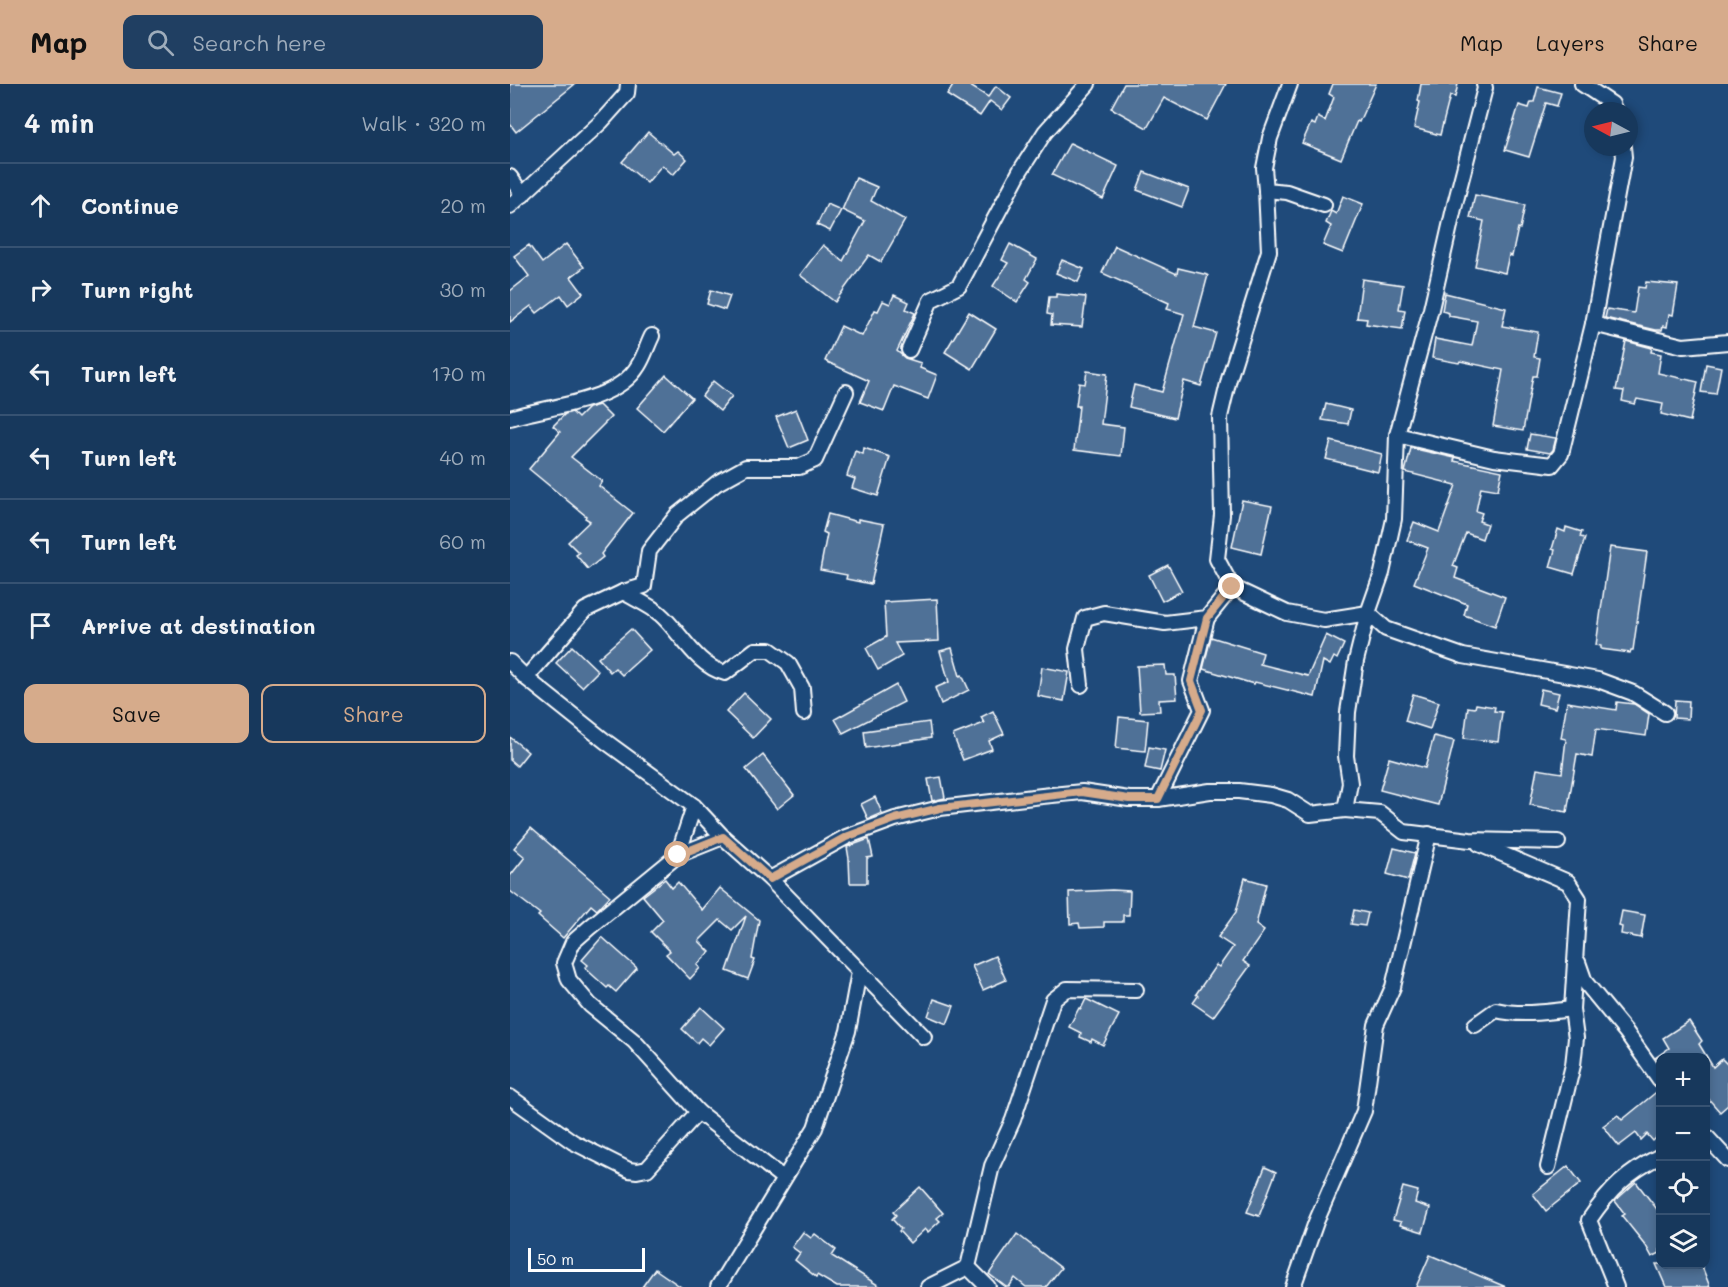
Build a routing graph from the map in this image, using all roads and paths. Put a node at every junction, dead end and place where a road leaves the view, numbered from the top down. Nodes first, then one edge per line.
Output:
1 (628, 84) edge
2 (1088, 84) edge
3 (1290, 84) edge
4 (1484, 84) edge
5 (1582, 84) edge
6 (1609, 102) edge
7 (1624, 156) edge
8 (510, 177) edge
9 (1266, 190) junction
10 (523, 195) junction
11 (1324, 205) dead end
12 (510, 206) edge
13 (1593, 324) junction
14 (652, 336) dead end
15 (1728, 342) edge
16 (909, 350) dead end
17 (846, 392) dead end
18 (510, 418) edge
19 (1397, 435) junction
20 (1232, 587) junction
21 (623, 592) junction
22 (1368, 613) junction
23 (1207, 618) junction
24 (510, 662) edge
25 (526, 678) junction
26 (1081, 685) dead end
27 (804, 713) dead end
28 (1665, 713) dead end
29 (1158, 799) junction
30 (694, 806) junction
31 (1345, 810) junction
32 (1429, 834) junction
33 (723, 837) junction
34 (1470, 840) junction
35 (1558, 842) dead end
36 (678, 855) junction
37 (770, 879) junction
38 (1576, 956) junction
39 (859, 972) junction
40 (1136, 990) dead end
41 (1572, 1009) junction
42 (1475, 1025) dead end
43 (924, 1038) dead end
44 (1656, 1074) edge
45 (510, 1097) edge
46 (698, 1112) junction
47 (1710, 1140) edge
48 (1656, 1158) edge
49 (1728, 1160) edge
50 (1548, 1167) dead end
51 (783, 1178) junction
52 (968, 1267) junction
53 (718, 1287) edge
54 (928, 1287) edge
55 (988, 1287) edge
56 (1293, 1287) edge
57 (1616, 1287) edge

1 - 10 street
2 - 16 street
3 - 9 street
4 - 19 street
5 - 6 street
7 - 13 street
8 - 10 street
9 - 11 street
9 - 20 street
10 - 12 street
13 - 15 street
13 - 19 street
14 - 18 street
17 - 21 street
19 - 22 street
20 - 22 street
20 - 23 street
21 - 25 street
21 - 27 street
22 - 28 street
22 - 31 street
23 - 26 street
23 - 29 street
24 - 25 street
25 - 30 street
29 - 31 street
29 - 37 street
30 - 33 street
30 - 36 street
31 - 32 street
32 - 34 street
32 - 56 street
33 - 36 street
33 - 37 street
34 - 35 street
34 - 38 street
36 - 46 street
37 - 39 street
38 - 41 street
38 - 44 street
39 - 43 street
39 - 51 street
40 - 52 street
41 - 42 street
41 - 50 street
45 - 46 street
46 - 51 street
47 - 49 street
48 - 57 street
51 - 53 street
52 - 54 street
52 - 55 street

